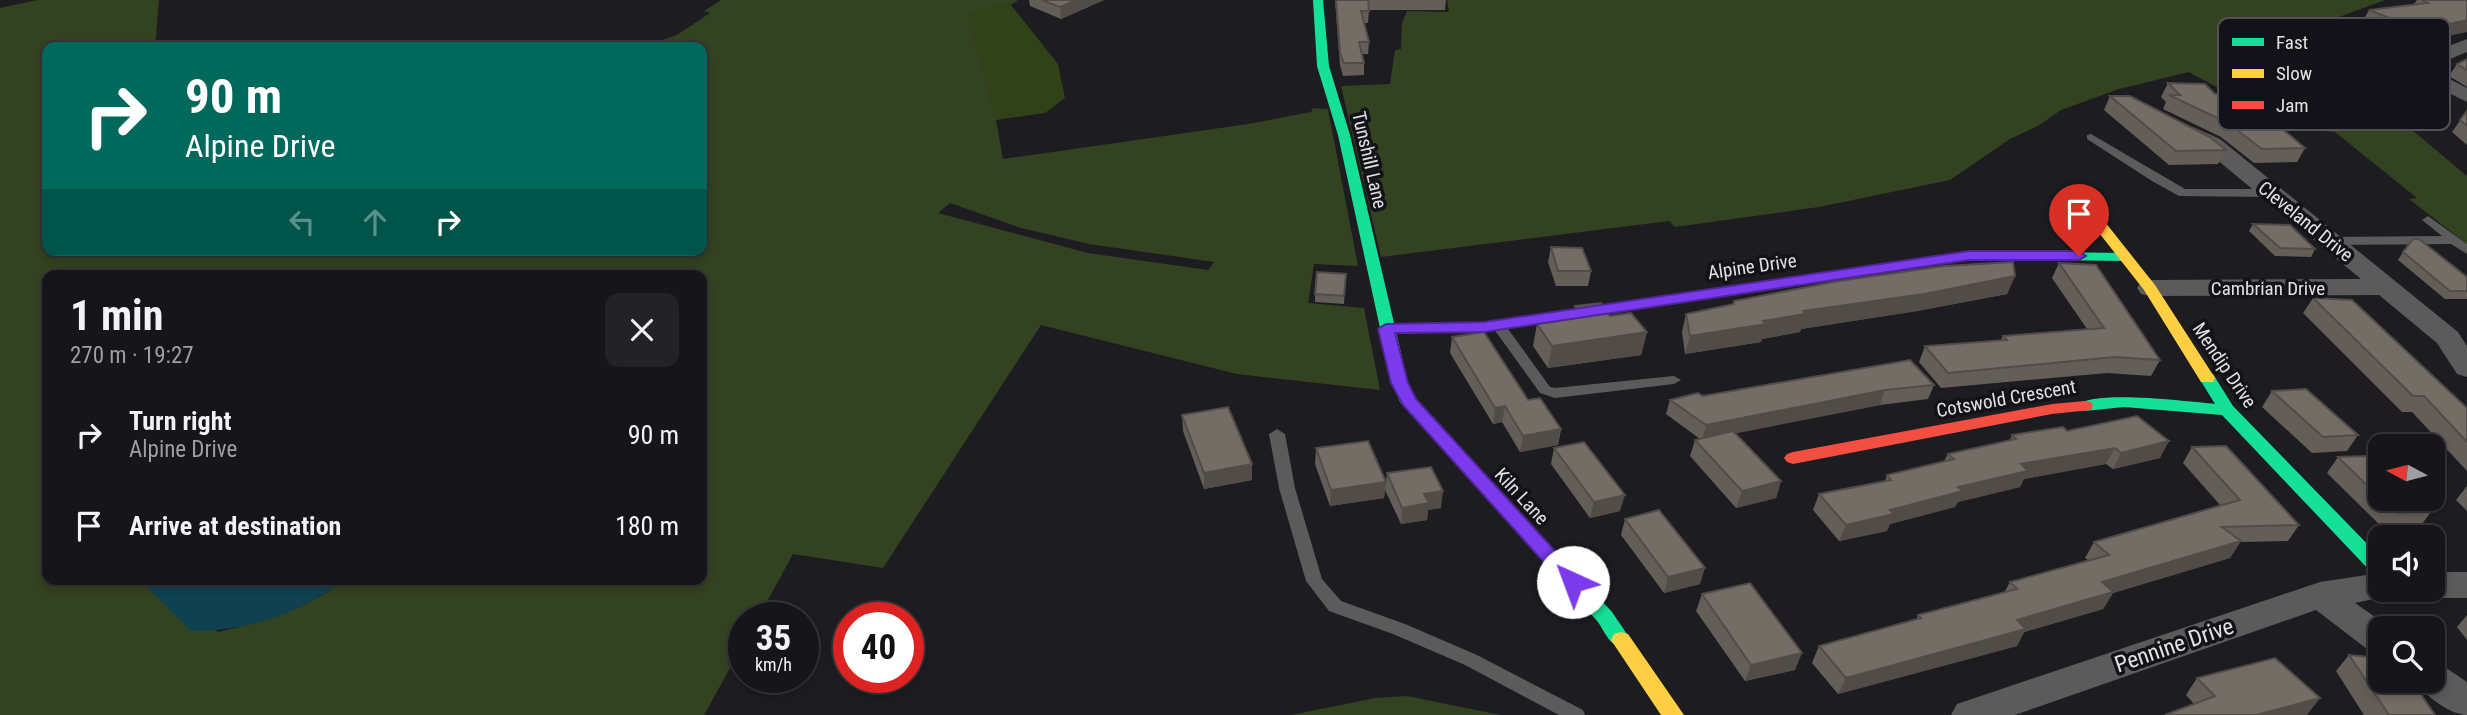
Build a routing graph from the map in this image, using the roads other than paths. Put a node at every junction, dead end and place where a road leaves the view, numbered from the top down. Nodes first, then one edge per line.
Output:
1 (1318, 0) edge
2 (2467, 45) edge
3 (2450, 52) edge
4 (2450, 87) edge
5 (2467, 96) edge
6 (2168, 121) edge
7 (2091, 137) dead end
8 (2271, 193) junction
9 (2081, 201) dead end
10 (2428, 220) dead end
11 (2454, 240) junction
12 (2330, 241) junction
13 (2467, 250) edge
14 (2124, 257) junction
15 (2385, 287) junction
16 (2150, 288) junction
17 (1498, 325) junction
18 (1386, 329) junction
19 (2467, 368) edge
20 (1674, 380) dead end
21 (2227, 410) junction
22 (1277, 434) dead end
23 (1793, 458) dead end
24 (2368, 557) edge
25 (2445, 585) edge
26 (2467, 585) edge
27 (2368, 588) edge
28 (2320, 595) junction
29 (2368, 630) edge
30 (2445, 686) edge
31 (2467, 702) edge
32 (1576, 715) edge
33 (1673, 715) edge
34 (1970, 715) edge

1 - 18 street, Tunshill Lane
2 - 3 street
4 - 5 street
6 - 8 street, Cleveland Drive
7 - 8 lane
8 - 12 street, Cleveland Drive
9 - 14 street, Mendip Drive
10 - 11 lane
11 - 12 lane
11 - 13 lane
12 - 15 street, Cleveland Drive
14 - 16 street, Mendip Drive
14 - 17 street, Alpine Drive
15 - 16 street, Cambrian Drive
15 - 19 street, Cleveland Drive
16 - 21 street, Mendip Drive
17 - 18 street, Alpine Drive
17 - 20 lane
18 - 33 street, Kiln Lane
21 - 23 street, Cotswold Crescent
21 - 24 street, Mendip Drive
22 - 32 lane
25 - 26 street
27 - 28 street, Pennine Drive
28 - 29 street
28 - 34 street, Pennine Drive
30 - 31 street

